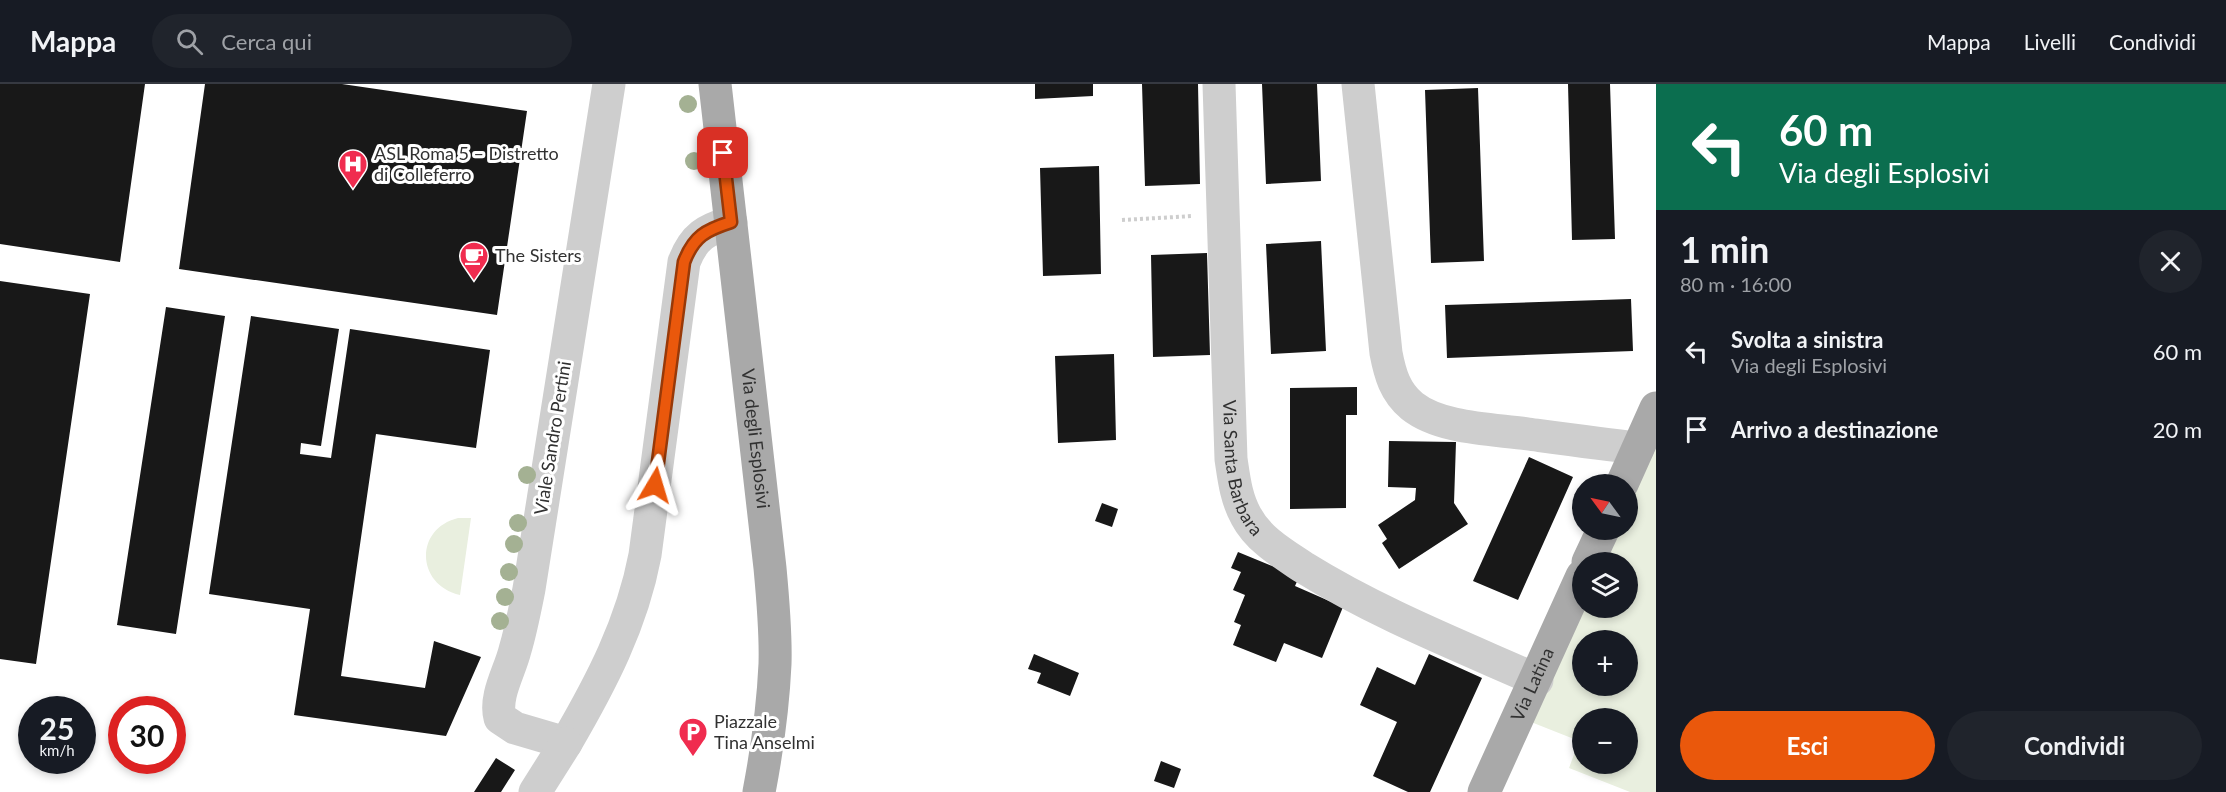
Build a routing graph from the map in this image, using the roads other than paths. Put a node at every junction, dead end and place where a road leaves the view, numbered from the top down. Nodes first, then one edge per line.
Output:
1 (609, 84) edge
2 (715, 84) edge
3 (1219, 84) edge
4 (1358, 84) edge
5 (731, 222) junction
6 (1656, 408) edge
7 (1638, 448) junction
8 (1626, 474) edge
9 (1572, 599) edge
10 (1537, 680) junction
11 (566, 743) junction
12 (535, 792) edge
13 (759, 792) edge
14 (1484, 792) edge

1 - 11 street, Viale Sandro Pertini
2 - 5 main road, Via degli Esplosivi
3 - 10 street, Via Santa Barbara
4 - 7 street
5 - 11 street
5 - 13 main road, Via degli Esplosivi
6 - 7 main road
7 - 8 main road
9 - 10 main road, Via Latina
10 - 14 main road, Via Latina
11 - 12 street

